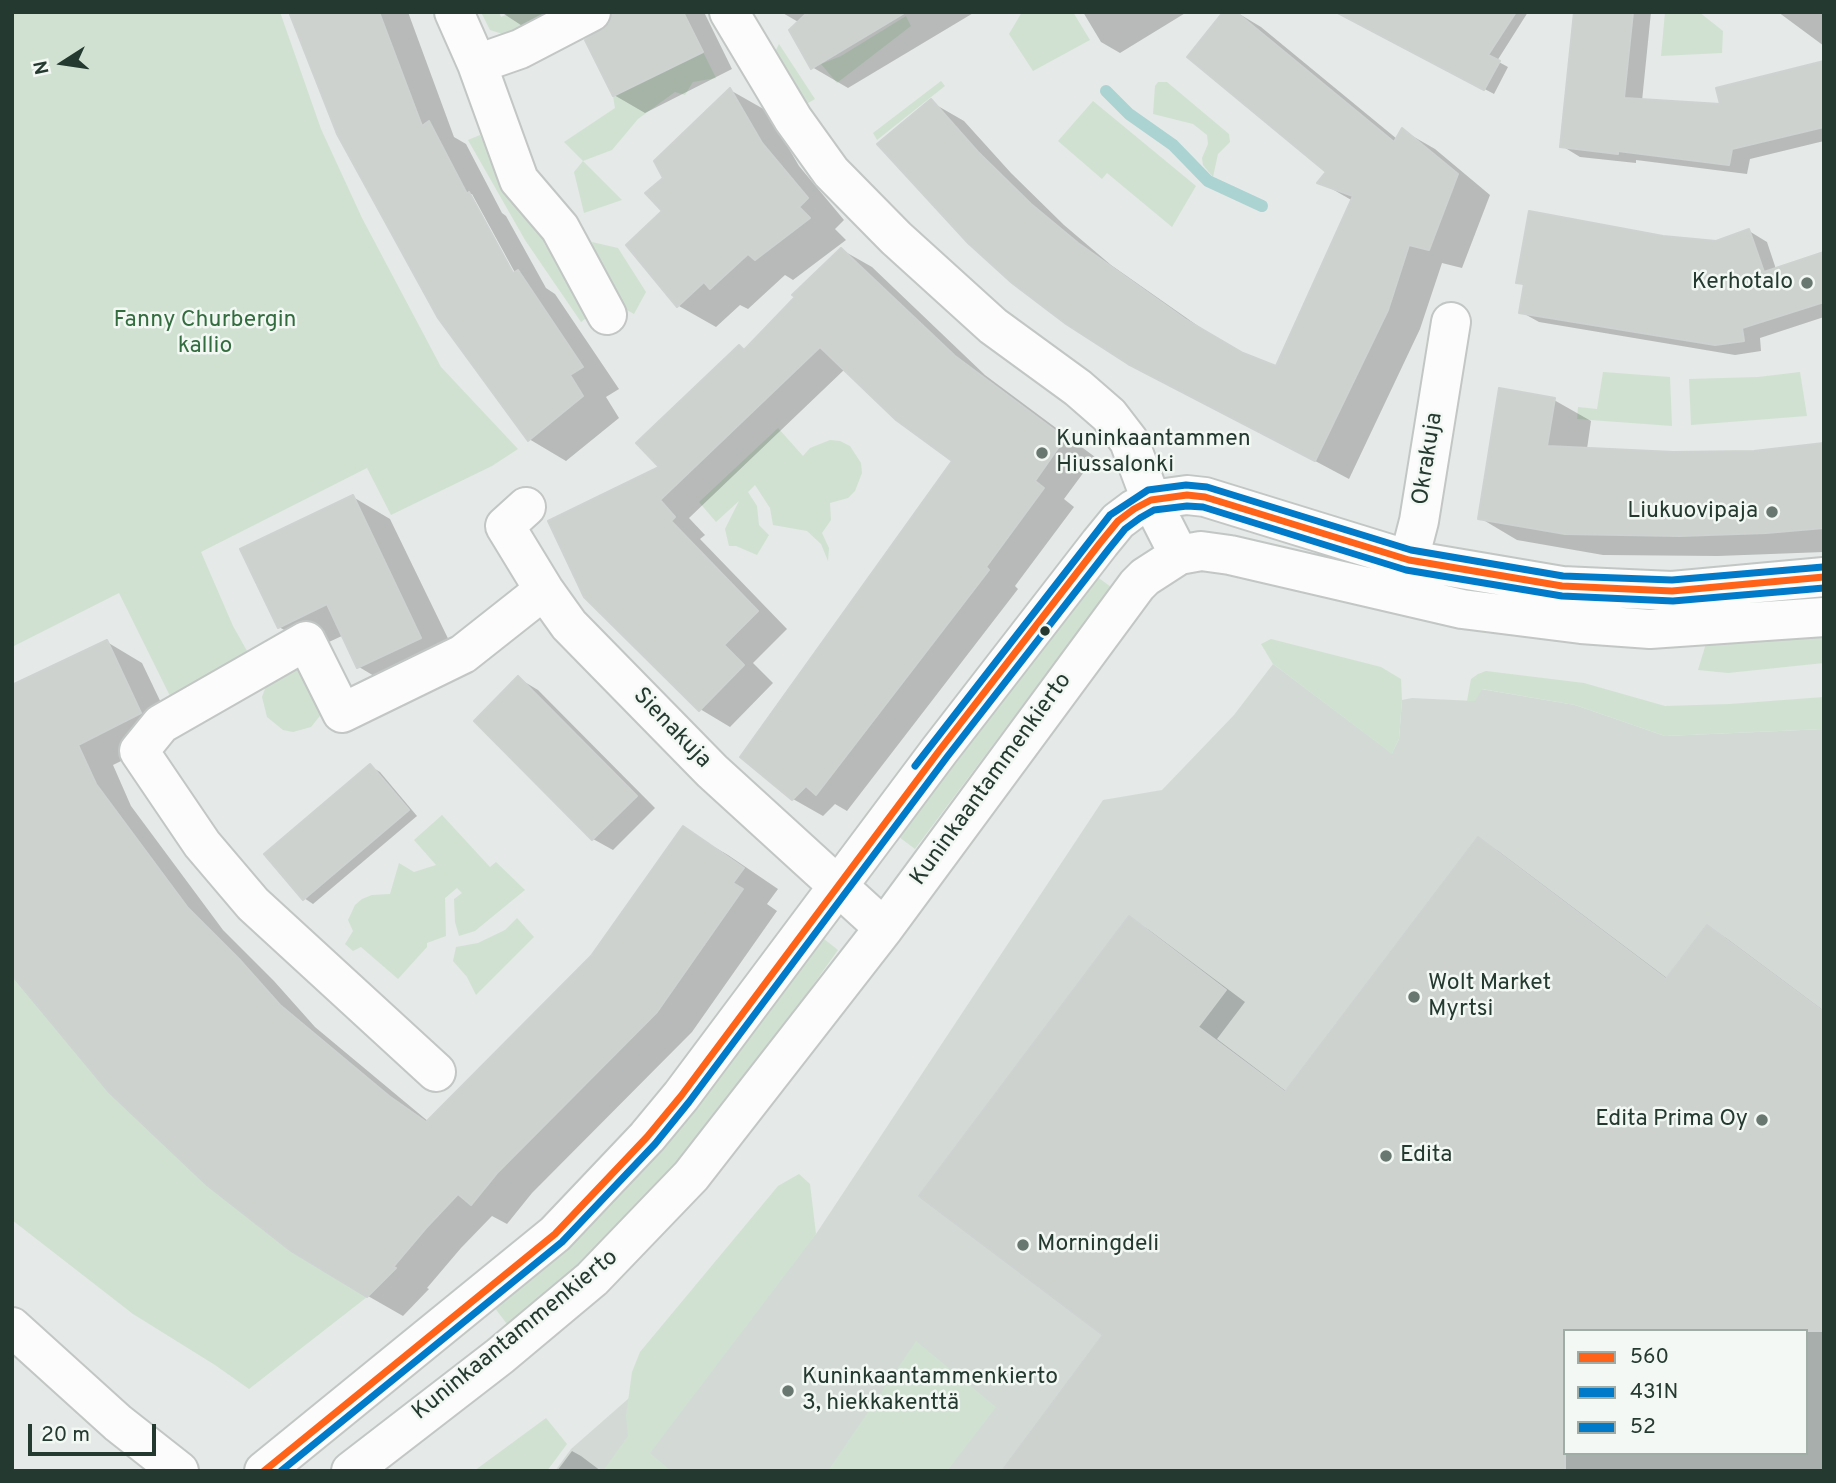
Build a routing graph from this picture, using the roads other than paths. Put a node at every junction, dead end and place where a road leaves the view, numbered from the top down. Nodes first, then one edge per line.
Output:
1 (454, 12) edge
2 (591, 12) edge
3 (729, 12) edge
4 (477, 64) junction
5 (607, 315) dead end
6 (1451, 322) dead end
7 (1152, 500) junction
8 (526, 507) dead end
9 (1179, 555) junction
10 (1824, 577) edge
11 (1404, 578) junction
12 (544, 590) junction
13 (1824, 617) edge
14 (839, 887) junction
15 (884, 928) junction
16 (436, 1072) dead end
17 (12, 1328) edge
18 (179, 1471) edge
19 (264, 1471) edge
20 (351, 1471) edge

1 - 4 street
2 - 4 street
3 - 7 street
4 - 5 street
6 - 11 street, Okrakuja
7 - 9 street
7 - 11 street, Kuninkaantammenkierto
7 - 14 street, Kuninkaantammenkierto
8 - 12 street, Sienakuja
9 - 11 street, Kuninkaantammenkierto
9 - 15 street, Kuninkaantammenkierto
10 - 11 street, Kuninkaantammenkierto
11 - 13 street, Kuninkaantammenkierto
12 - 14 street, Sienakuja
12 - 16 street
14 - 15 street, Sienakuja
14 - 19 street, Kuninkaantammenkierto
15 - 20 street, Kuninkaantammenkierto
17 - 18 street

